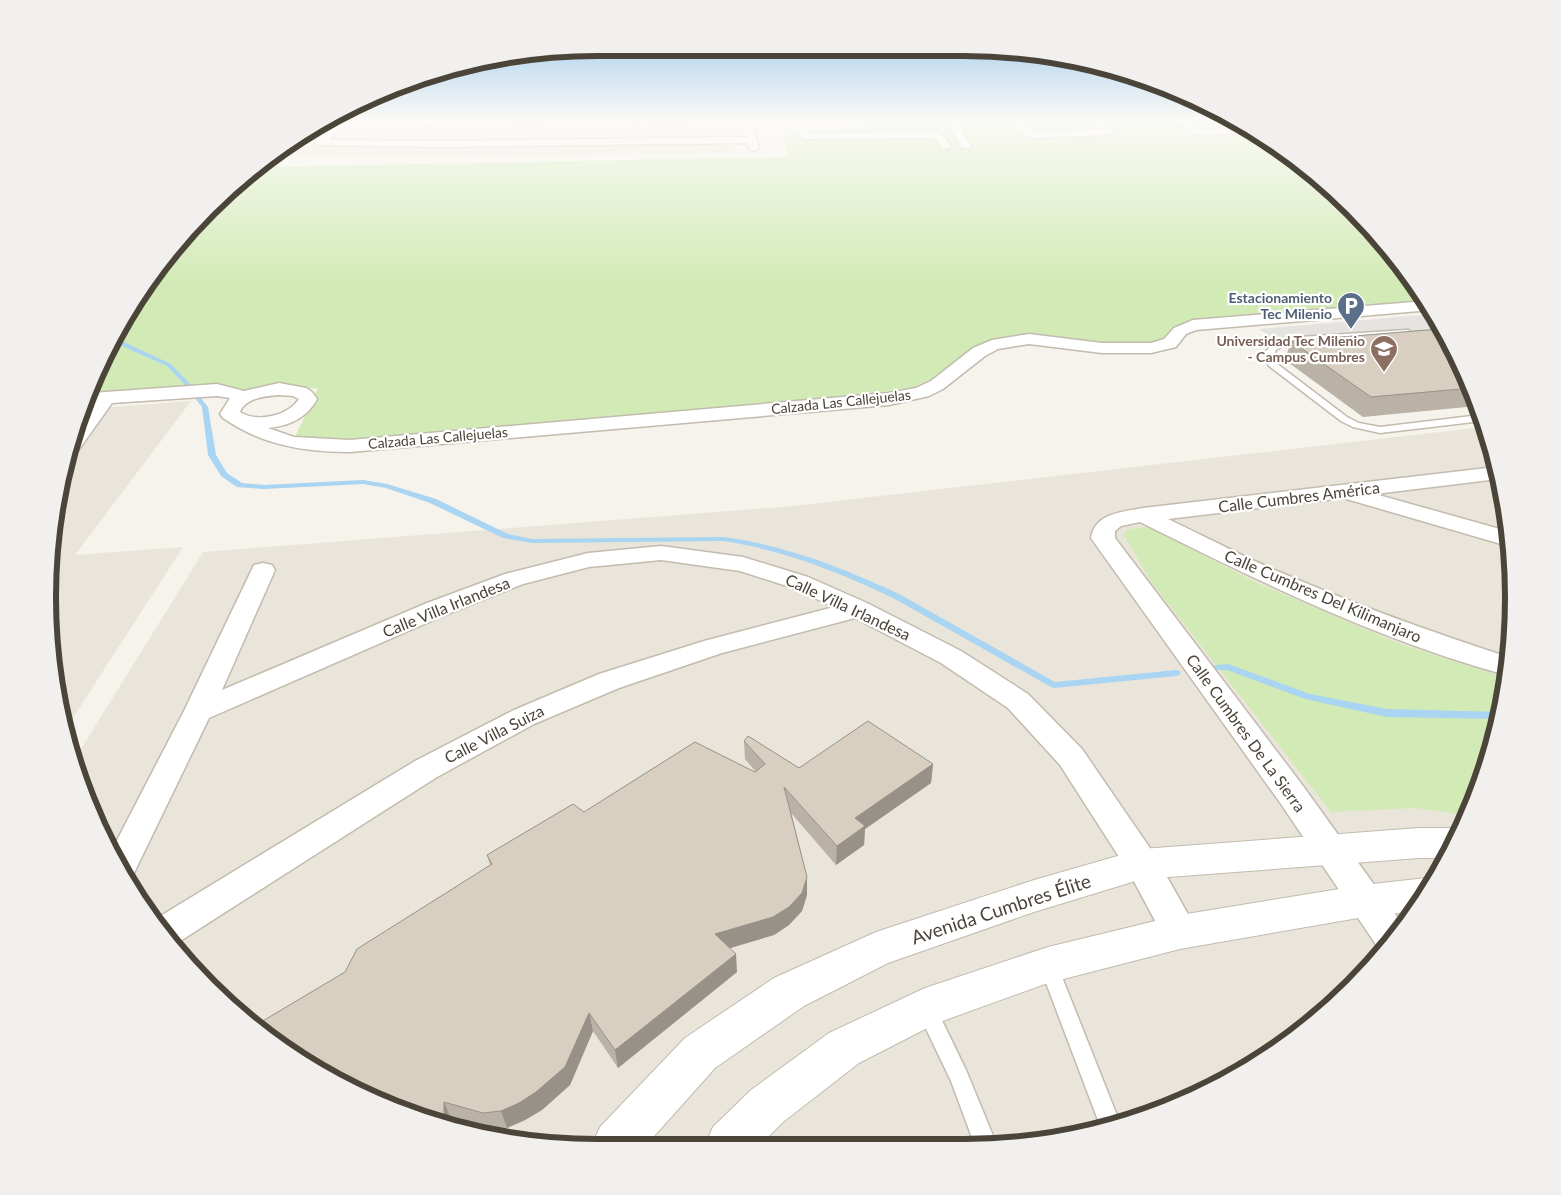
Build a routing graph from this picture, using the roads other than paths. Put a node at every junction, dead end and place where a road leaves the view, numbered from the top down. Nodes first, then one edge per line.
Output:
1 (1420, 307) edge
2 (1413, 331) edge
3 (248, 397) junction
4 (98, 399) edge
5 (300, 410) junction
6 (87, 418) edge
7 (1474, 419) edge
8 (242, 422) junction
9 (350, 446) junction
10 (1490, 475) edge
11 (1341, 492) junction
12 (1143, 515) junction
13 (1104, 529) joint
14 (1501, 536) edge
15 (263, 570) dead end
16 (858, 609) junction
17 (1500, 664) edge
18 (198, 711) junction
19 (1446, 843) edge
20 (1331, 851) junction
21 (124, 859) edge
22 (1142, 864) junction
23 (1416, 895) edge
24 (1364, 901) junction
25 (169, 929) edge
26 (1180, 932) junction
27 (1388, 933) edge
28 (1048, 965) junction
29 (926, 1008) junction
30 (1108, 1119) edge
31 (983, 1138) edge
32 (620, 1139) edge
33 (733, 1139) edge

1 - 9 street, Calzada Las Callejuelas
2 - 7 lane
3 - 4 street
3 - 5 street
3 - 8 street
4 - 6 street
5 - 8 street
5 - 9 street, Calzada Las Callejuelas
8 - 9 street, Calzada Las Callejuelas
10 - 11 street, Calle Cumbres América
11 - 12 street, Calle Cumbres América
11 - 14 street
12 - 13 street, Calle Cumbres América
12 - 17 street, Calle Cumbres Del Kilimanjaro
13 - 20 street, Calle Cumbres De La Sierra
15 - 18 street
16 - 18 street, Calle Villa Irlandesa
16 - 22 street, Calle Villa Irlandesa
16 - 25 street, Calle Villa Suiza
18 - 21 street
19 - 20 street, Avenida Cumbres Élite
20 - 22 street, Avenida Cumbres Élite
20 - 24 street, Calle Cumbres De La Sierra
22 - 26 street, Calle Villa Irlandesa
22 - 32 street, Avenida Cumbres Élite
23 - 24 street
24 - 26 street
24 - 27 street, Calle Cumbres De La Sierra
26 - 28 street
28 - 29 street
28 - 30 lane
29 - 31 lane
29 - 33 street

